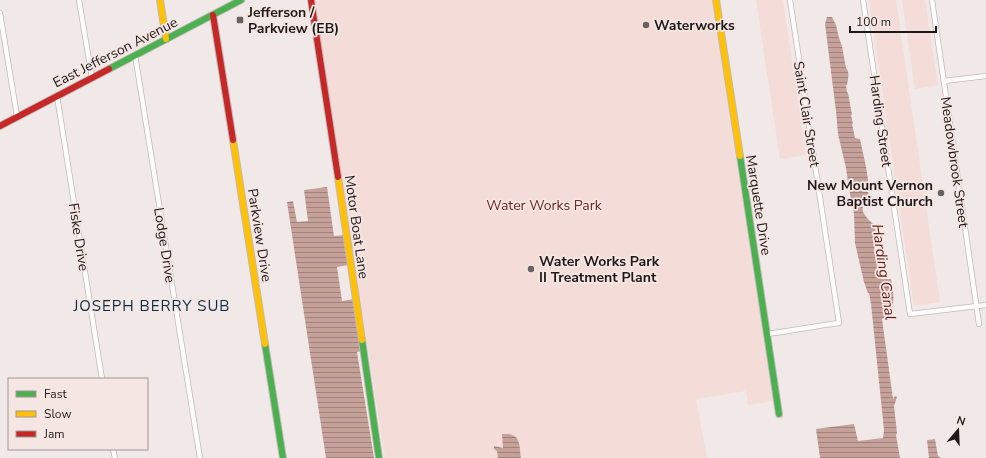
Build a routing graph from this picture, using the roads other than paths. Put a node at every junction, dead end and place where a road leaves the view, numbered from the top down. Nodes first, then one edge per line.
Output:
1 (79, 0) edge
2 (160, 0) edge
3 (241, 0) edge
4 (311, 0) edge
5 (716, 0) edge
6 (790, 0) edge
7 (863, 0) edge
8 (932, 0) edge
9 (0, 13) edge
10 (213, 15) junction
11 (166, 39) junction
12 (135, 55) junction
13 (986, 76) edge
14 (92, 78) junction
15 (944, 81) junction
16 (57, 96) junction
17 (17, 116) junction
18 (0, 126) edge
19 (986, 305) edge
20 (976, 306) junction
21 (979, 324) dead end
22 (767, 334) junction
23 (102, 378) edge
24 (779, 414) dead end
25 (200, 458) edge
26 (283, 458) edge
27 (379, 458) edge

1 - 14 street
2 - 11 street
3 - 10 street, East Jefferson Avenue
4 - 27 street, Motor Boat Lane
5 - 22 street, Marquette Drive
6 - 22 street, Saint Clair Street
7 - 20 street, Harding Street
8 - 15 street, Meadowbrook Street
9 - 17 street
10 - 11 street, East Jefferson Avenue
10 - 26 street, Parkview Drive
11 - 12 street, East Jefferson Avenue
12 - 14 street, East Jefferson Avenue
12 - 25 street, Lodge Drive
13 - 15 street
14 - 16 street, East Jefferson Avenue
15 - 20 street, Meadowbrook Street
16 - 17 street, East Jefferson Avenue
16 - 23 street, Fiske Drive
17 - 18 street, East Jefferson Avenue
19 - 20 street
20 - 21 street, Meadowbrook Street
22 - 24 street, Marquette Drive

